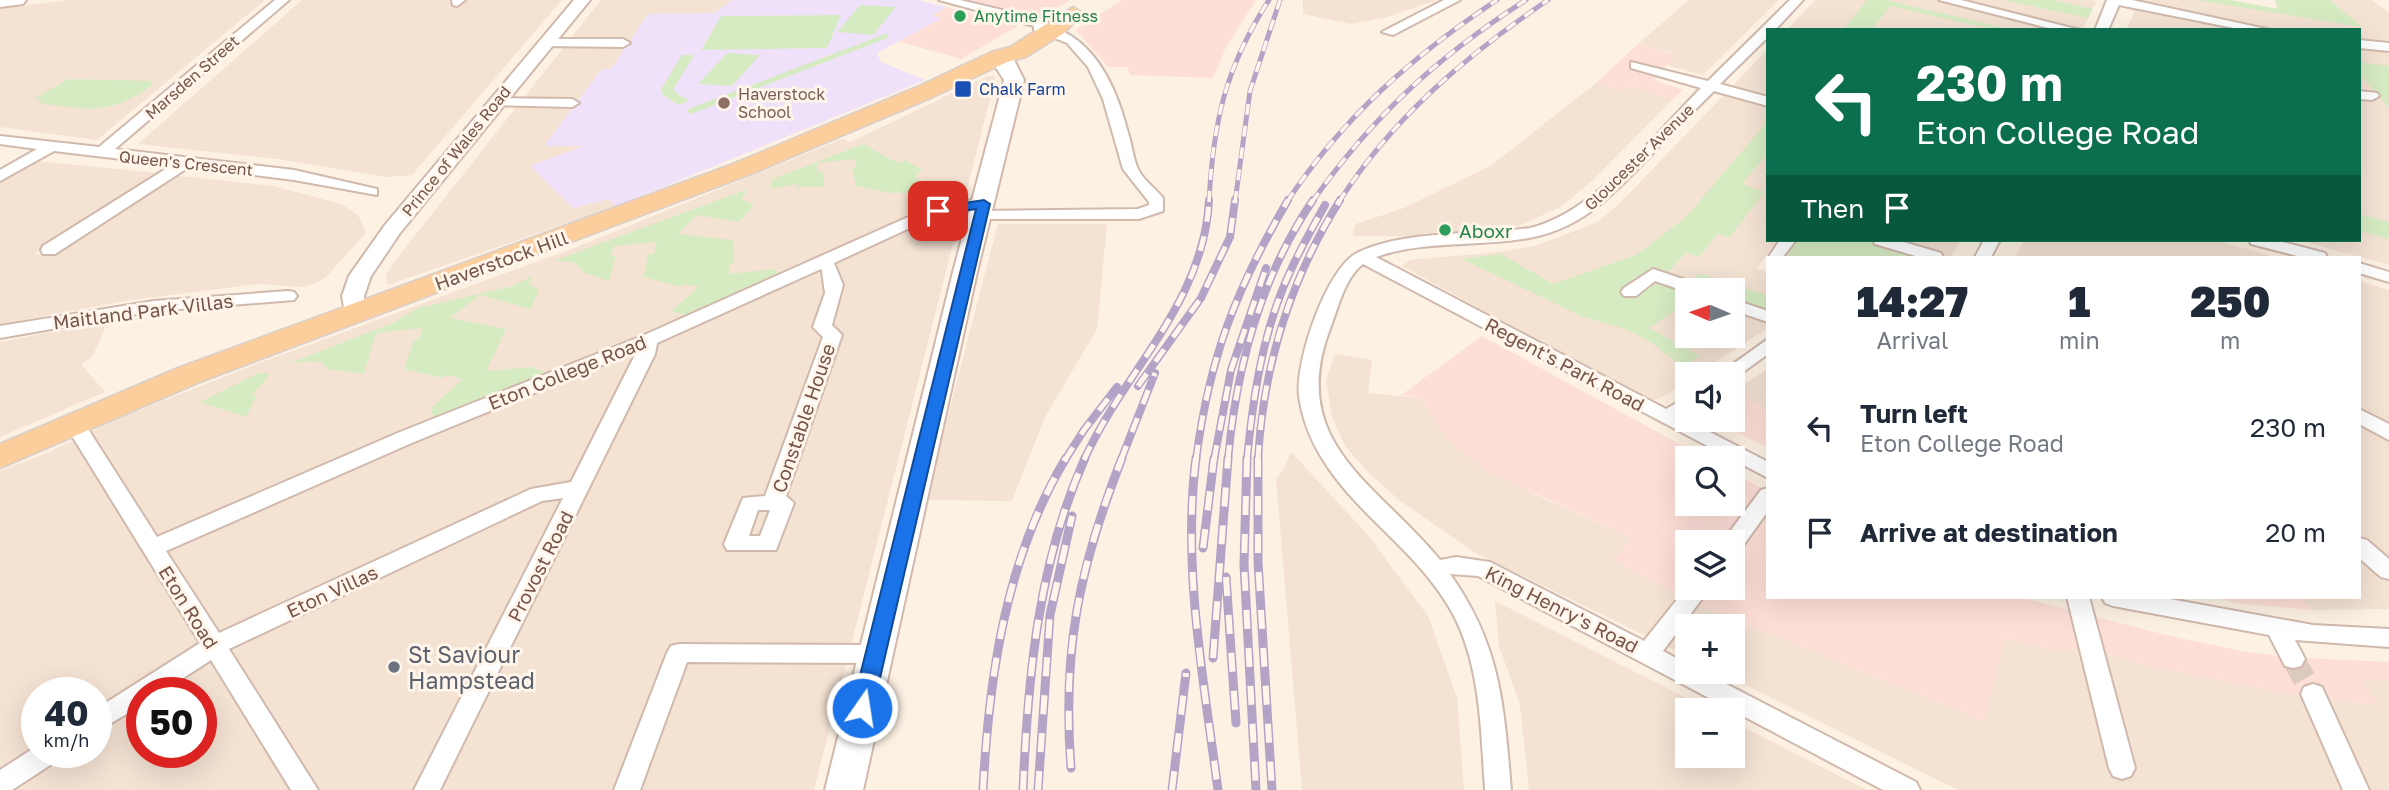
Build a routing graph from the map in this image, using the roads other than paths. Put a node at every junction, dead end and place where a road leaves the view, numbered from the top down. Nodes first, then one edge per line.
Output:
1 (17, 0) edge
2 (283, 0) edge
3 (582, 0) edge
4 (945, 0) edge
5 (1097, 0) edge
6 (1454, 0) edge
7 (1797, 0) edge
8 (1945, 0) edge
9 (2114, 1) edge
10 (0, 2) edge
11 (1045, 27) junction
12 (1769, 28) edge
13 (2065, 28) edge
14 (2102, 28) edge
15 (2255, 28) edge
16 (1766, 31) edge
17 (1388, 32) dead end
18 (546, 43) junction
19 (623, 43) dead end
20 (2361, 44) edge
21 (2389, 47) edge
22 (999, 57) junction
23 (1636, 65) dead end
24 (1711, 86) junction
25 (1766, 101) edge
26 (496, 102) junction
27 (572, 103) dead end
28 (0, 141) edge
29 (49, 148) junction
30 (100, 154) junction
31 (184, 164) junction
32 (0, 176) edge
33 (371, 192) dead end
34 (982, 210) junction
35 (1786, 242) edge
36 (1887, 242) edge
37 (2264, 247) edge
38 (49, 250) dead end
39 (1776, 256) edge
40 (1932, 256) edge
41 (2314, 256) edge
42 (1362, 257) junction
43 (824, 262) junction
44 (2361, 269) edge
45 (2389, 277) edge
46 (1675, 282) edge
47 (1630, 292) dead end
48 (288, 296) dead end
49 (1745, 309) edge
50 (354, 313) junction
51 (1766, 316) edge
52 (0, 332) edge
53 (648, 340) junction
54 (1766, 346) edge
55 (1745, 362) edge
56 (1675, 412) edge
57 (2361, 416) edge
58 (1666, 418) junction
59 (74, 423) junction
60 (2389, 433) edge
61 (0, 457) edge
62 (1766, 470) edge
63 (579, 488) junction
64 (1766, 498) edge
65 (774, 503) dead end
66 (1742, 530) edge
67 (153, 548) junction
68 (2361, 548) edge
69 (1435, 569) junction
70 (2389, 571) edge
71 (2079, 599) edge
72 (2124, 599) edge
73 (1690, 600) edge
74 (2277, 628) junction
75 (2389, 638) edge
76 (214, 646) junction
77 (1648, 653) junction
78 (875, 654) junction
79 (2293, 659) tunnel mouth
80 (2313, 694) tunnel mouth
81 (112, 712) edge
82 (24, 768) edge
83 (2122, 768) dead end
84 (0, 784) edge
85 (305, 790) edge
86 (427, 790) edge
87 (627, 790) edge
88 (844, 790) edge
89 (1499, 790) edge
90 (1907, 790) edge
91 (2356, 790) edge

1 - 10 main road
2 - 30 street, Marsden Street
3 - 18 street, Prince of Wales Road
4 - 11 street
5 - 11 main road, Haverstock Hill
6 - 17 street
7 - 12 street, Gloucester Avenue
8 - 13 street
9 - 14 street
9 - 15 street
11 - 22 main road, Haverstock Hill
11 - 34 street, Eton College Road
16 - 24 street, Gloucester Avenue
18 - 19 street
18 - 26 street, Prince of Wales Road
20 - 21 street
22 - 34 main road
22 - 50 main road, Haverstock Hill
23 - 24 street
24 - 25 street
24 - 42 street, Gloucester Avenue
26 - 27 street
26 - 50 street, Prince of Wales Road
28 - 29 street, Queen's Crescent
29 - 30 street, Queen's Crescent
29 - 32 street
30 - 31 street, Queen's Crescent
31 - 33 street, Queen's Crescent
31 - 38 street
34 - 43 street, Eton College Road
34 - 78 main road
35 - 39 street
36 - 40 street
37 - 41 street
42 - 58 street, Regent's Park Road
42 - 69 street
43 - 53 street, Eton College Road
43 - 65 street, Constable House
44 - 45 street
46 - 47 street
48 - 52 street, Maitland Park Villas
49 - 51 street
50 - 59 main road, Haverstock Hill
53 - 63 street, Provost Road
53 - 67 street, Eton College Road
54 - 55 street
56 - 58 street
57 - 60 street
58 - 62 street, Regent's Park Road
59 - 61 main road, Haverstock Hill
59 - 67 street, Eton Road
63 - 76 street, Eton Villas
63 - 86 street, Provost Road
64 - 66 street
67 - 76 street, Eton Road
68 - 70 street
69 - 77 street, King Henry's Road
69 - 89 street
71 - 83 street
72 - 74 street
73 - 77 street
74 - 75 street
74 - 79 street
76 - 81 street, Eton Villas
76 - 85 street, Eton Road
77 - 90 street, King Henry's Road
78 - 87 street
78 - 88 main road
80 - 91 street
82 - 84 street

